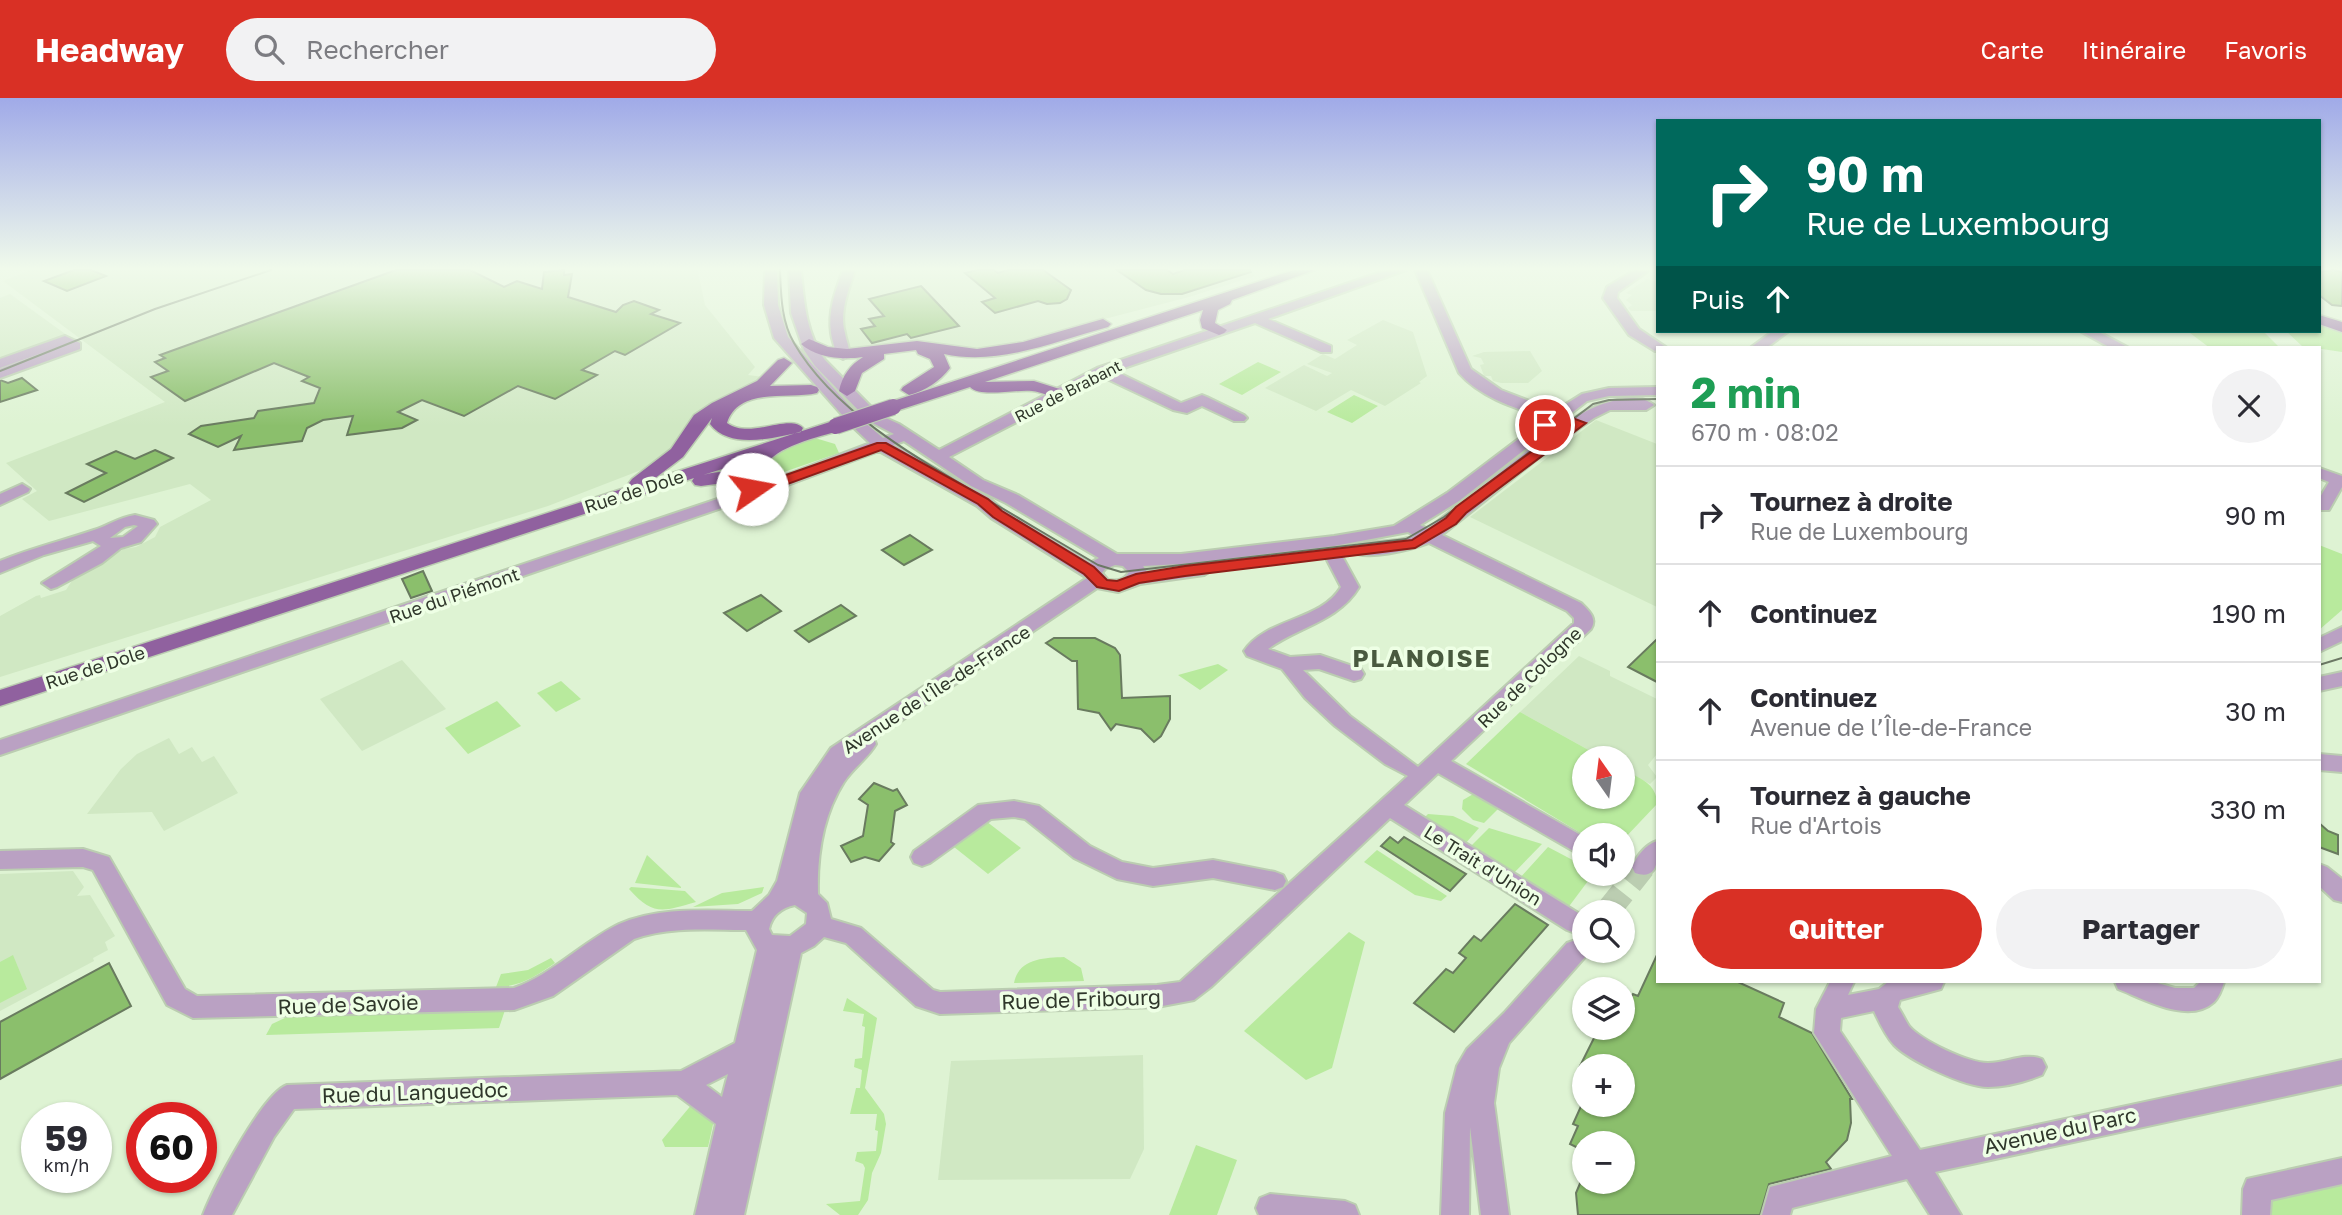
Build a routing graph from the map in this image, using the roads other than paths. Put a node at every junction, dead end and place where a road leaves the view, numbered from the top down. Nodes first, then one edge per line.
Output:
1 (776, 322) edge
2 (802, 322) edge
3 (837, 322) edge
4 (1109, 322) edge
5 (1136, 322) edge
6 (1146, 322) edge
7 (1208, 322) edge
8 (1242, 322) edge
9 (1264, 322) edge
10 (1443, 322) edge
11 (1627, 322) edge
12 (1219, 330) junction
13 (1780, 333) edge
14 (2091, 333) edge
15 (781, 338) junction
16 (809, 344) junction
17 (1657, 346) edge
18 (1763, 346) edge
19 (2118, 346) edge
20 (842, 348) junction
21 (1326, 349) dead end
22 (784, 363) joint
23 (0, 364) edge
24 (1102, 371) junction
25 (0, 374) edge
26 (811, 390) joint
27 (847, 391) junction
28 (1656, 391) edge
29 (830, 393) junction
30 (1060, 394) junction
31 (893, 403) junction
32 (1656, 404) edge
33 (1556, 416) junction
34 (1239, 418) dead end
35 (1579, 423) junction
36 (826, 424) junction
37 (905, 435) junction
38 (790, 440) junction
39 (881, 445) junction
40 (939, 456) junction
41 (2321, 474) edge
42 (638, 483) junction
43 (2338, 488) edge
44 (22, 489) dead end
45 (763, 489) junction
46 (620, 496) junction
47 (0, 500) edge
48 (2323, 506) dead end
49 (1409, 526) junction
50 (1430, 536) junction
51 (1336, 559) dead end
52 (0, 568) edge
53 (1124, 571) junction
54 (1095, 577) junction
55 (51, 583) dead end
56 (2341, 637) edge
57 (2321, 645) edge
58 (1289, 664) junction
59 (1354, 674) dead end
60 (2342, 679) edge
61 (2321, 684) edge
62 (0, 689) edge
63 (0, 698) edge
64 (0, 748) edge
65 (2321, 762) edge
66 (1438, 763) junction
67 (2342, 764) edge
68 (1408, 768) dead end
69 (1387, 809) junction
70 (1572, 841) edge
71 (922, 857) dead end
72 (0, 860) edge
73 (2321, 875) edge
74 (1275, 881) dead end
75 (2342, 893) edge
76 (806, 898) junction
77 (778, 900) junction
78 (758, 921) junction
79 (1572, 921) edge
80 (819, 926) junction
81 (780, 946) junction
82 (1572, 955) edge
83 (1842, 983) edge
84 (1926, 983) edge
85 (2130, 983) edge
86 (2212, 983) edge
87 (1888, 998) junction
88 (1829, 1009) junction
89 (1505, 1030) junction
90 (747, 1050) junction
91 (2033, 1066) dead end
92 (2342, 1072) edge
93 (681, 1083) junction
94 (730, 1118) junction
95 (1913, 1164) junction
96 (2342, 1171) edge
97 (1778, 1206) edge
98 (1270, 1208) dead end
99 (217, 1215) edge
100 (709, 1215) edge
101 (730, 1215) edge
102 (1345, 1215) edge
103 (1455, 1215) edge
104 (1495, 1215) edge
105 (1947, 1215) edge
106 (2256, 1215) edge

1 - 15 street
2 - 16 street
3 - 20 street
4 - 20 main road
5 - 31 main road, Rue de Dole
6 - 31 main road, Rue de Dole
7 - 12 main road
8 - 12 street, Rue de Brabant
9 - 21 street
10 - 33 street
11 - 17 street
12 - 24 street, Rue de Brabant
13 - 18 street
14 - 19 street
15 - 22 street
15 - 29 street
16 - 20 main road
16 - 27 street
22 - 42 main road
23 - 25 street
24 - 30 street, Rue de Brabant
24 - 34 street
26 - 29 street
26 - 36 main road
27 - 31 main road
27 - 37 street
28 - 33 street
29 - 39 street
30 - 31 main road
30 - 40 street, Rue de Brabant
31 - 36 main road, Rue de Dole, bridge
32 - 35 street
33 - 35 street
33 - 49 street
35 - 50 street
36 - 38 main road, Rue de Dole
36 - 42 main road, Rue de Dole
37 - 39 street, Rue du Piémont
37 - 40 street
38 - 45 main road
38 - 46 main road, Rue de Dole
39 - 45 street, Rue du Piémont
39 - 54 street
40 - 53 street
41 - 43 street
42 - 62 main road, Rue de Dole
43 - 48 street
44 - 47 street
45 - 46 main road
45 - 64 street, Rue du Piémont
46 - 63 main road, Rue de Dole
49 - 50 street, Rue de Cologne
49 - 53 street
50 - 53 street
50 - 66 street, Rue de Cologne
51 - 58 street
52 - 55 street
53 - 54 street
53 - 54 street, Avenue de l'Île-de-France
53 - 76 street, Avenue de l'Île-de-France
54 - 77 street, Avenue de l'Île-de-France
56 - 57 street
58 - 59 street
58 - 68 street
60 - 61 street
65 - 67 street
66 - 69 street, Rue de Cologne
66 - 70 street
69 - 79 street, Le Trait d'Union
69 - 80 street, Rue de Fribourg
71 - 74 street
72 - 78 street, Rue de Savoie
73 - 75 street
76 - 77 street
76 - 80 street
77 - 78 street
78 - 81 street
80 - 81 street
81 - 90 street
81 - 101 street
82 - 89 street
83 - 88 street
84 - 87 street
85 - 86 street
87 - 88 street
87 - 91 street
88 - 95 street
89 - 103 street
89 - 104 street
90 - 93 street, Rue du Languedoc
90 - 94 street
92 - 95 street, Avenue du Parc
93 - 94 street
93 - 99 street, Rue du Languedoc
94 - 100 street
95 - 97 street, Avenue du Parc
95 - 105 street
96 - 106 street
98 - 102 street

